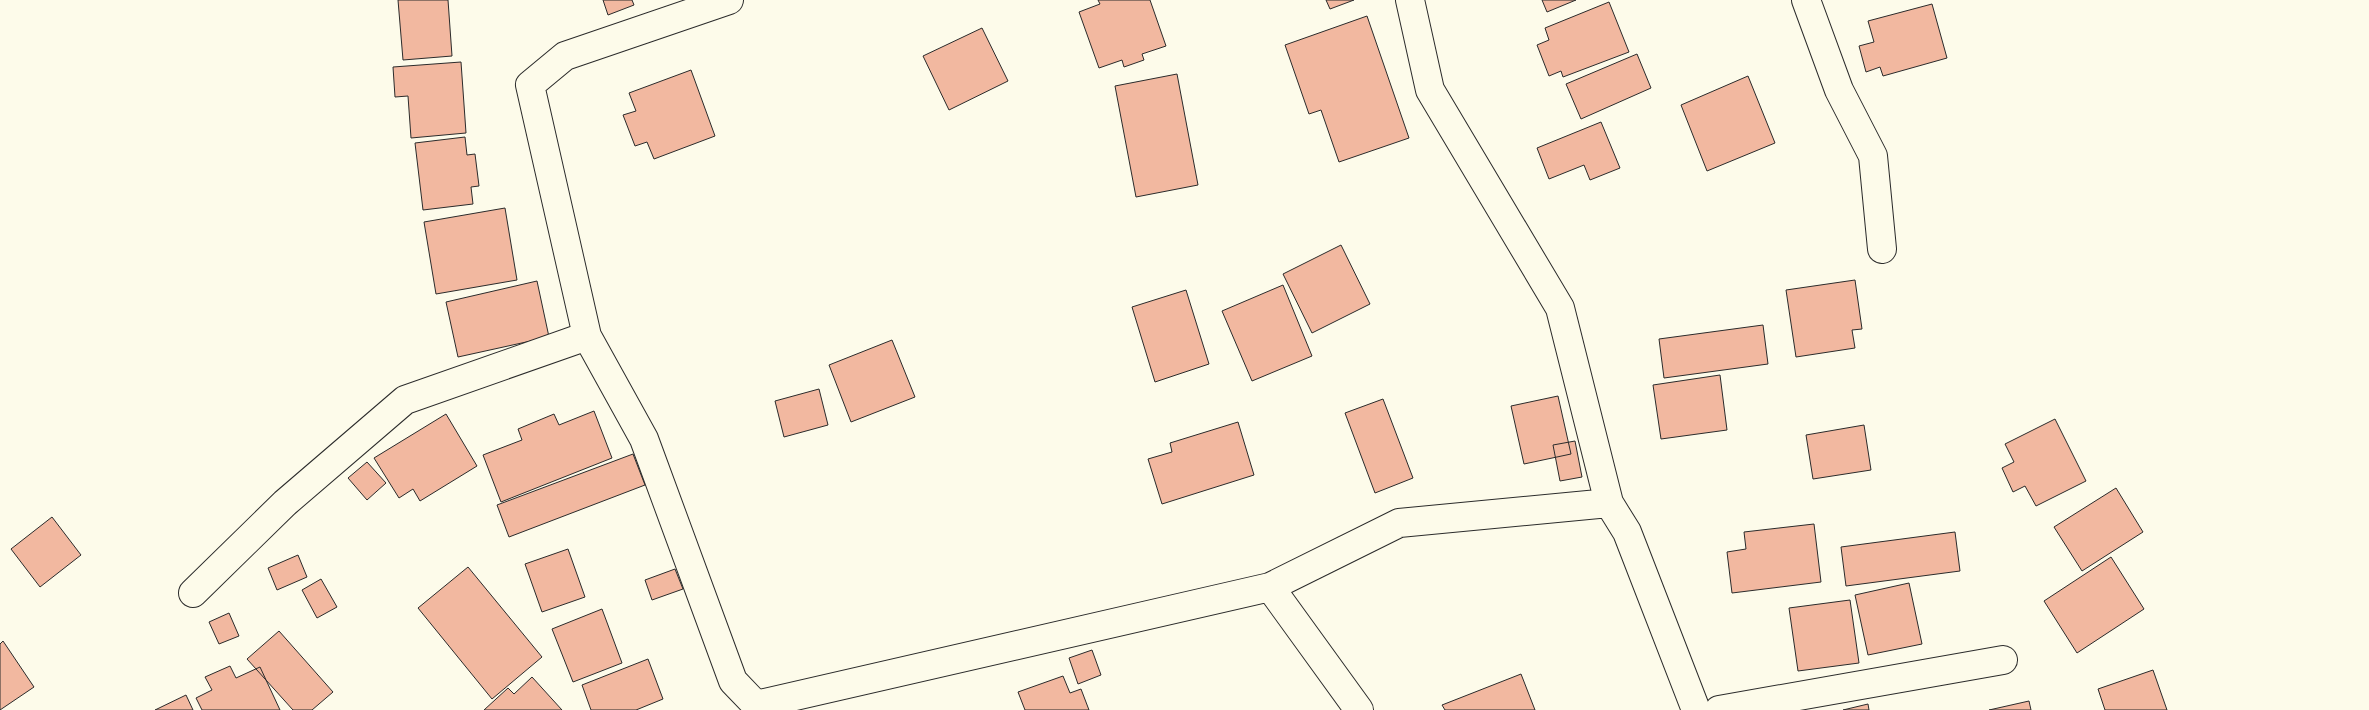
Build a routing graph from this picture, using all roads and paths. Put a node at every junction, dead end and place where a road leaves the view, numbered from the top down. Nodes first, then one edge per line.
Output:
1 (729, 0) edge
2 (1410, 0) edge
3 (1806, 0) edge
4 (1882, 249) dead end
5 (587, 336) junction
6 (1609, 503) junction
7 (1270, 587) junction
8 (193, 593) dead end
9 (2003, 660) dead end
10 (1359, 710) edge
11 (1696, 710) edge
12 (1719, 710) edge

1 - 5 street
2 - 6 street
3 - 4 street
5 - 7 street
5 - 8 street
6 - 7 street
6 - 11 street
7 - 10 street
9 - 12 street

